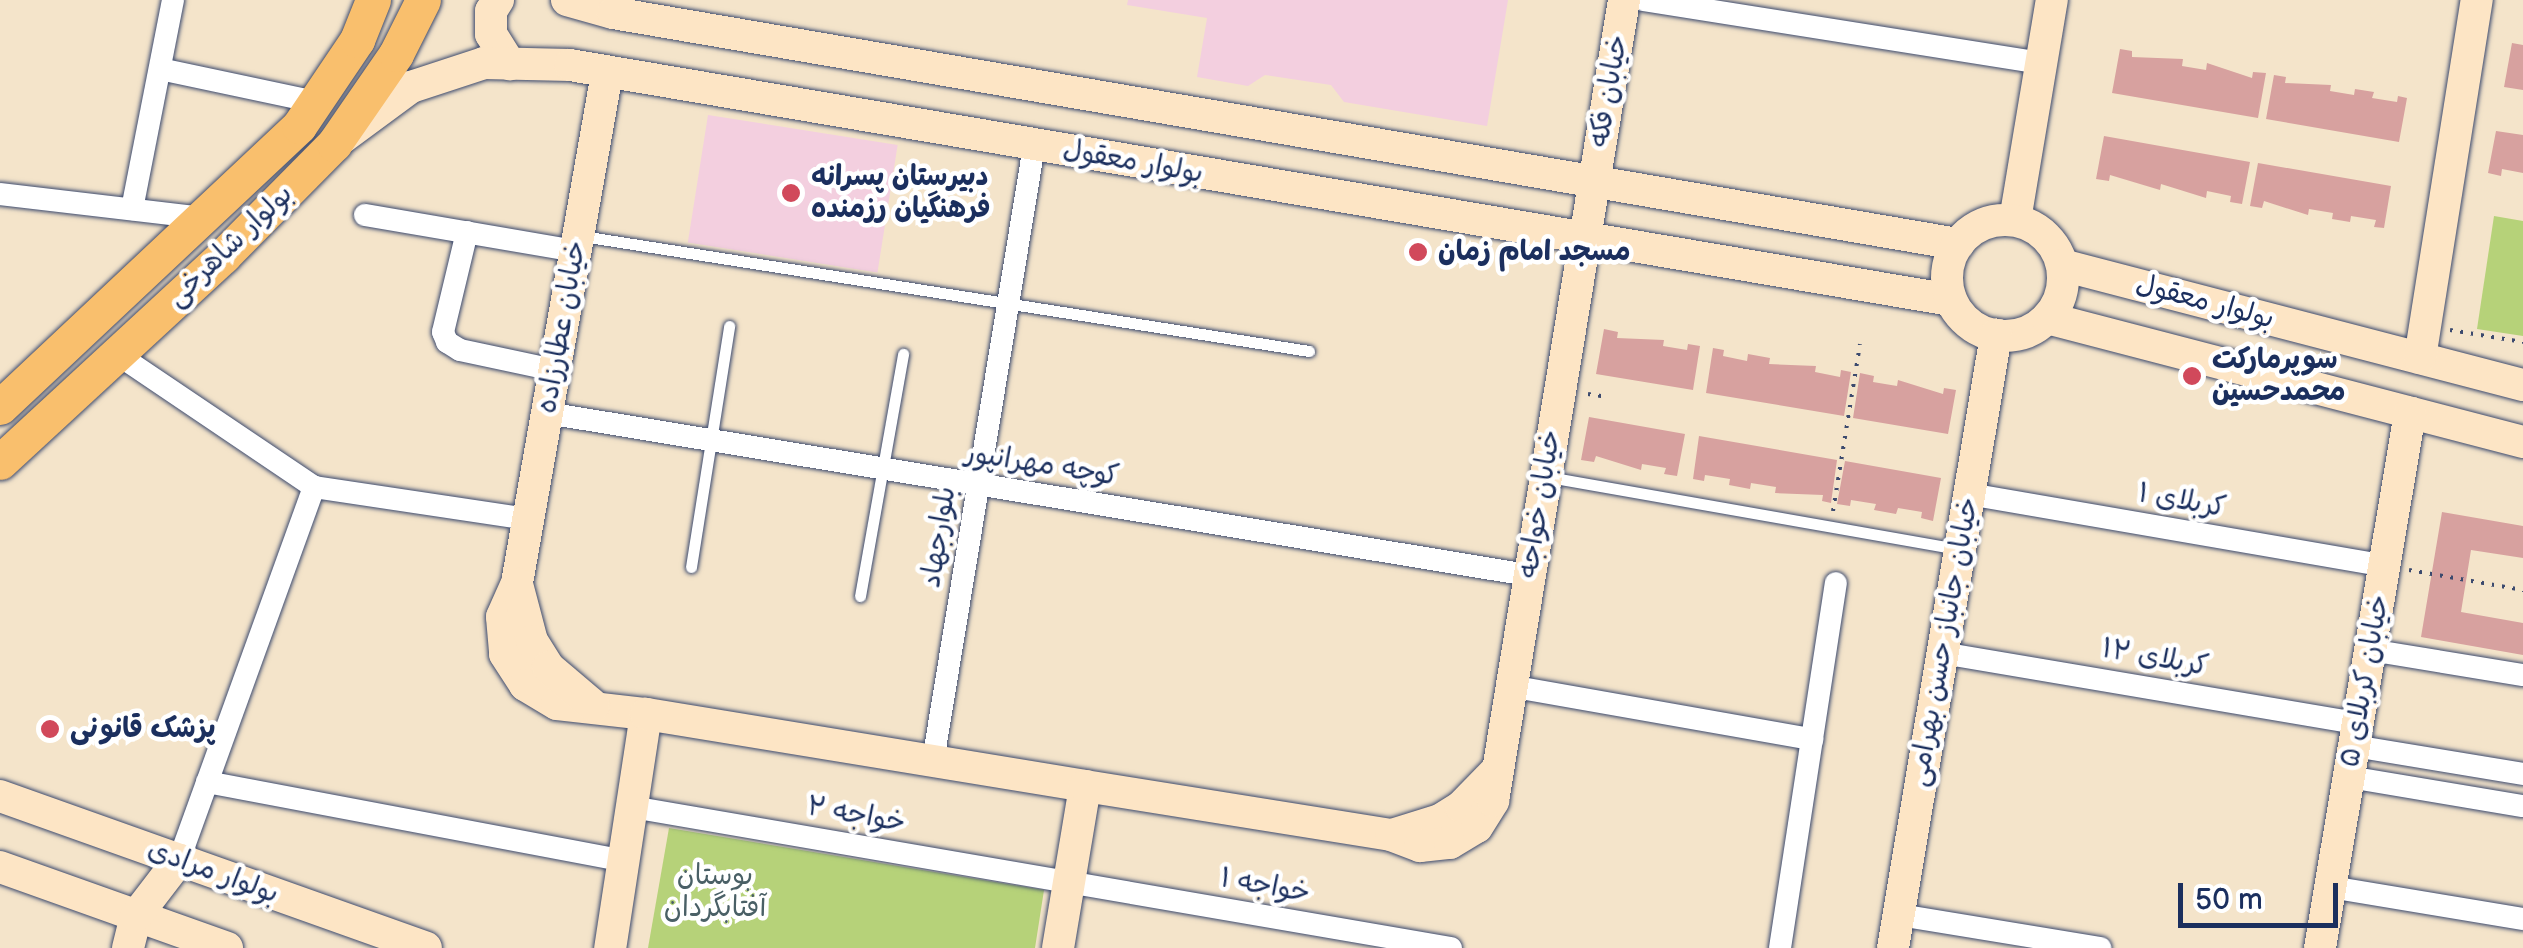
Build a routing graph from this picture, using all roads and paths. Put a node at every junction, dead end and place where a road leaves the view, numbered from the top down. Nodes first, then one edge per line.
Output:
1 (172, 0) edge
2 (373, 0) edge
3 (423, 0) edge
4 (498, 0) edge
5 (567, 0) edge
6 (1624, 0) edge
7 (1644, 0) edge
8 (2052, 0) edge
9 (2470, 1) edge
10 (614, 6) edge
11 (2042, 63) junction
12 (510, 64) junction
13 (160, 69) junction
14 (607, 72) junction
15 (316, 102) junction
16 (334, 144) junction
17 (1034, 146) junction
18 (1593, 183) junction
19 (0, 194) edge
20 (132, 210) junction
21 (366, 215) dead end
22 (205, 218) junction
23 (2015, 220) junction
24 (466, 232) junction
25 (1584, 238) junction
26 (576, 243) junction
27 (1958, 244) junction
28 (2062, 265) junction
29 (1951, 300) junction
30 (1008, 303) junction
31 (2046, 318) junction
32 (2426, 325) junction
33 (730, 326) dead end
34 (1996, 335) junction
35 (2523, 342) edge
36 (1860, 344) dead end
37 (1309, 351) dead end
38 (116, 354) junction
39 (903, 354) dead end
40 (2420, 358) junction
41 (554, 370) junction
42 (2523, 385) edge
43 (0, 407) edge
44 (2410, 413) junction
45 (547, 414) junction
46 (711, 440) junction
47 (2523, 442) edge
48 (0, 462) edge
49 (883, 469) junction
50 (1545, 477) junction
51 (978, 484) junction
52 (314, 487) junction
53 (1969, 494) junction
54 (1833, 511) dead end
55 (528, 519) junction
56 (1960, 549) junction
57 (691, 566) dead end
58 (2384, 566) junction
59 (1528, 575) junction
60 (1836, 583) dead end
61 (2523, 590) edge
62 (860, 596) dead end
63 (2370, 650) junction
64 (1942, 653) junction
65 (2523, 675) edge
66 (1510, 686) junction
67 (646, 714) junction
68 (1812, 739) junction
69 (2353, 749) junction
70 (933, 761) junction
71 (2523, 774) edge
72 (207, 782) junction
73 (1086, 786) junction
74 (0, 796) edge
75 (2523, 806) edge
76 (632, 808) junction
77 (179, 860) junction
78 (624, 860) junction
79 (0, 867) edge
80 (1069, 882) junction
81 (2330, 887) junction
82 (1898, 915) junction
83 (136, 916) junction
84 (2523, 919) edge
85 (128, 948) edge
86 (227, 948) edge
87 (426, 948) edge
88 (610, 948) edge
89 (1058, 948) edge
90 (1452, 948) edge
91 (1780, 948) edge
92 (1893, 948) edge
93 (2100, 948) edge
94 (2320, 948) edge

1 - 13 street
2 - 15 main road, بولوار شاهرخی
3 - 16 main road, بولوار شاهرخی
4 - 12 street
5 - 10 street, بولوار معقول
6 - 18 street, خیابان فکه
7 - 11 street
8 - 11 street
9 - 32 street
10 - 18 street, بولوار معقول
11 - 23 street
12 - 14 street, بولوار معقول
12 - 16 street, بولوار معقول
13 - 15 street
13 - 20 street
14 - 17 street, بولوار معقول
14 - 26 street, خیابان عطارزاده
15 - 22 main road, بولوار شاهرخی
16 - 38 main road, بولوار شاهرخی
17 - 25 street, بولوار معقول
17 - 30 street, بلوارجهاد
18 - 25 street, خیابان فکه
18 - 27 street, بولوار معقول
19 - 20 street
20 - 22 street
21 - 24 street
22 - 43 main road, بولوار شاهرخی
23 - 27 street
23 - 28 street
24 - 26 street
24 - 41 street
25 - 29 street, بولوار معقول
25 - 50 street, خیابان خواجه
26 - 30 lane
26 - 41 street, خیابان عطارزاده
27 - 29 street
28 - 31 street
28 - 40 street, بولوار معقول
29 - 34 street
30 - 37 lane
30 - 51 street, بلوارجهاد
31 - 34 street
31 - 44 street, بولوار معقول
32 - 35 path
32 - 40 street
33 - 46 lane
34 - 53 street, خیابان جانباز حسن بهرامی
36 - 54 path
38 - 48 main road, بولوار شاهرخی
38 - 52 street
39 - 49 lane
40 - 42 street, بولوار معقول
41 - 45 street, خیابان عطارزاده
44 - 47 street, بولوار معقول
44 - 58 street, خیابان کربلای ۵
45 - 46 street, کوچه مهرانپور
45 - 55 street, خیابان عطارزاده
46 - 49 street, کوچه مهرانپور
46 - 57 lane
49 - 51 street, کوچه مهرانپور
49 - 62 lane
50 - 56 lane
50 - 59 street, خیابان خواجه
51 - 59 street, کوچه مهرانپور
51 - 70 street, بلوارجهاد
52 - 55 street
52 - 72 street
53 - 56 street, خیابان جانباز حسن بهرامی
53 - 58 street, کربلای ۱
55 - 67 street, خیابان عطارزاده
56 - 64 street, خیابان جانباز حسن بهرامی
58 - 61 path
58 - 63 street, خیابان کربلای ۵
59 - 66 street, خیابان خواجه
60 - 68 street
63 - 65 street
63 - 69 street, خیابان کربلای ۵
64 - 69 street, کربلای ۱۲
64 - 82 street, خیابان جانباز حسن بهرامی
66 - 68 street
66 - 73 street, خیابان خواجه
67 - 70 street, خیابان عطارزاده
67 - 76 street
68 - 91 street
69 - 71 street
69 - 75 street
69 - 81 street, خیابان کربلای ۵
70 - 73 street, خیابان خواجه
72 - 77 street
72 - 78 street
73 - 80 street
74 - 77 street, بولوار مرادی
76 - 78 street
76 - 80 street, خواجه ۲
77 - 83 street
77 - 87 street, بولوار مرادی
78 - 88 street
79 - 83 street
80 - 89 street
80 - 90 street, خواجه ۱
81 - 84 street
81 - 94 street, خیابان کربلای ۵
82 - 92 street, خیابان جانباز حسن بهرامی
82 - 93 street
83 - 85 street
83 - 86 street

